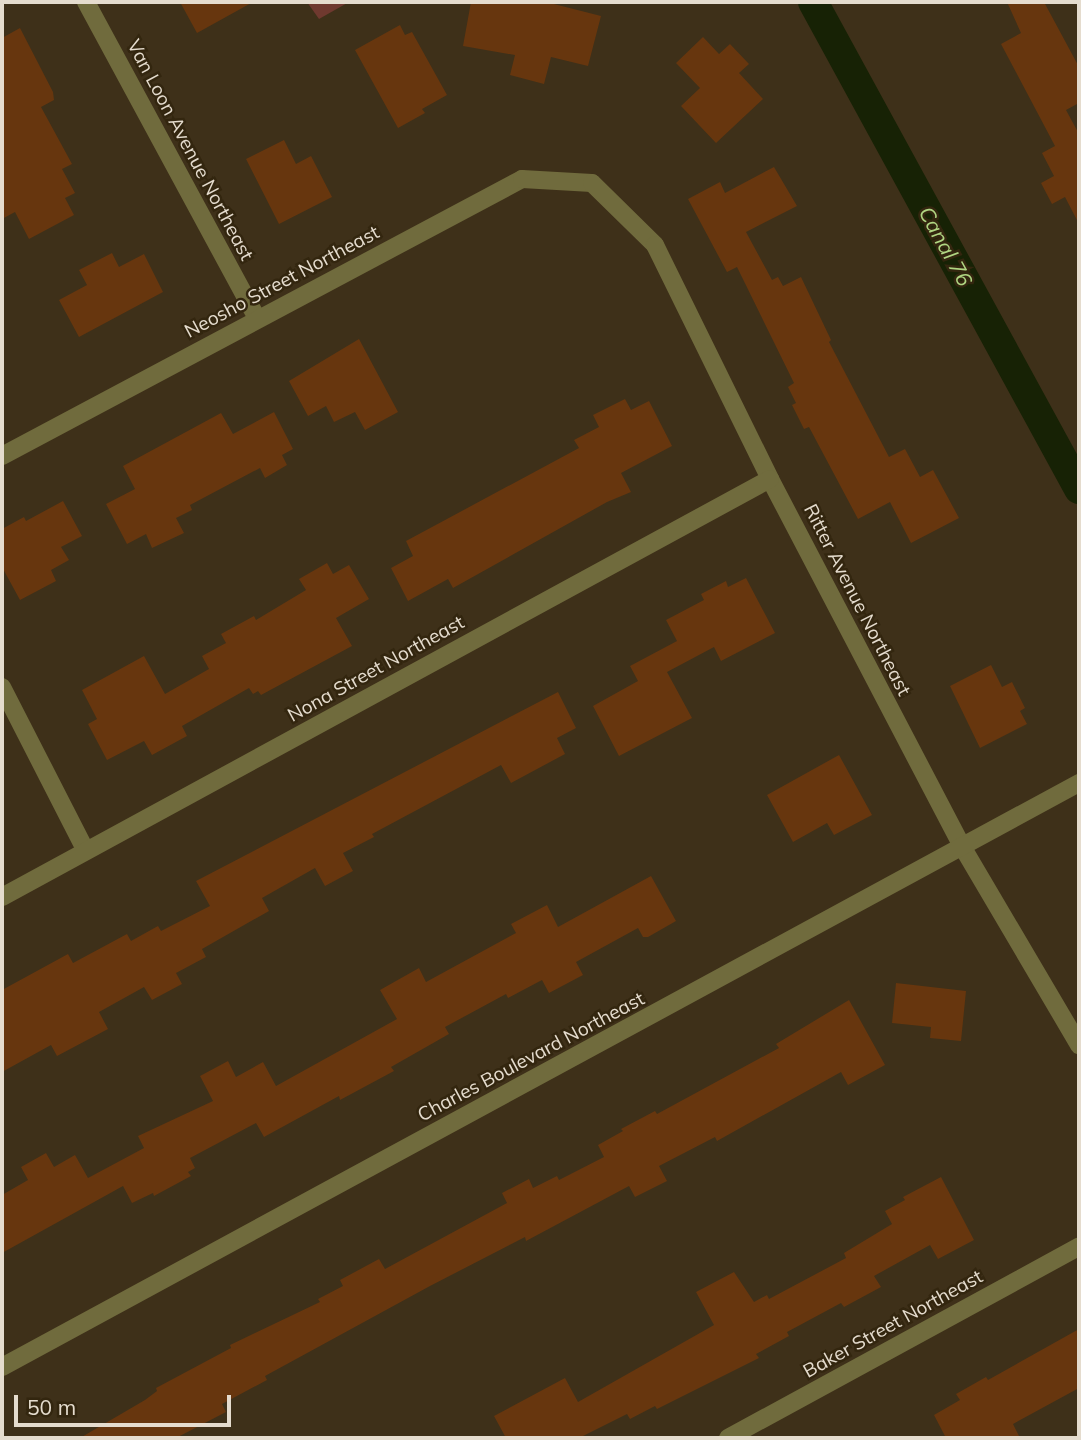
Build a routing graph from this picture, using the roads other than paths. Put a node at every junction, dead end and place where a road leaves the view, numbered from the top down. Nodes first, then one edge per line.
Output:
1 (86, 2) edge
2 (592, 183) joint
3 (257, 318) junction
4 (2, 456) edge
5 (771, 479) junction
6 (2, 687) edge
7 (1079, 783) edge
8 (963, 848) junction
9 (86, 850) junction
10 (2, 897) edge
11 (1079, 1045) edge
12 (1079, 1247) edge
13 (2, 1367) edge
14 (728, 1438) edge

1 - 3 street, Van Loon Avenue Northeast
2 - 3 street, Neosho Street Northeast
2 - 5 street, Ritter Avenue Northeast
3 - 4 street, Neosho Street Northeast
5 - 8 street, Ritter Avenue Northeast
5 - 9 street, Nona Street Northeast
6 - 9 street
7 - 8 street, Charles Boulevard Northeast
8 - 11 street, Ritter Avenue Northeast
8 - 13 street, Charles Boulevard Northeast
9 - 10 street, Nona Street Northeast
12 - 14 street, Baker Street Northeast

